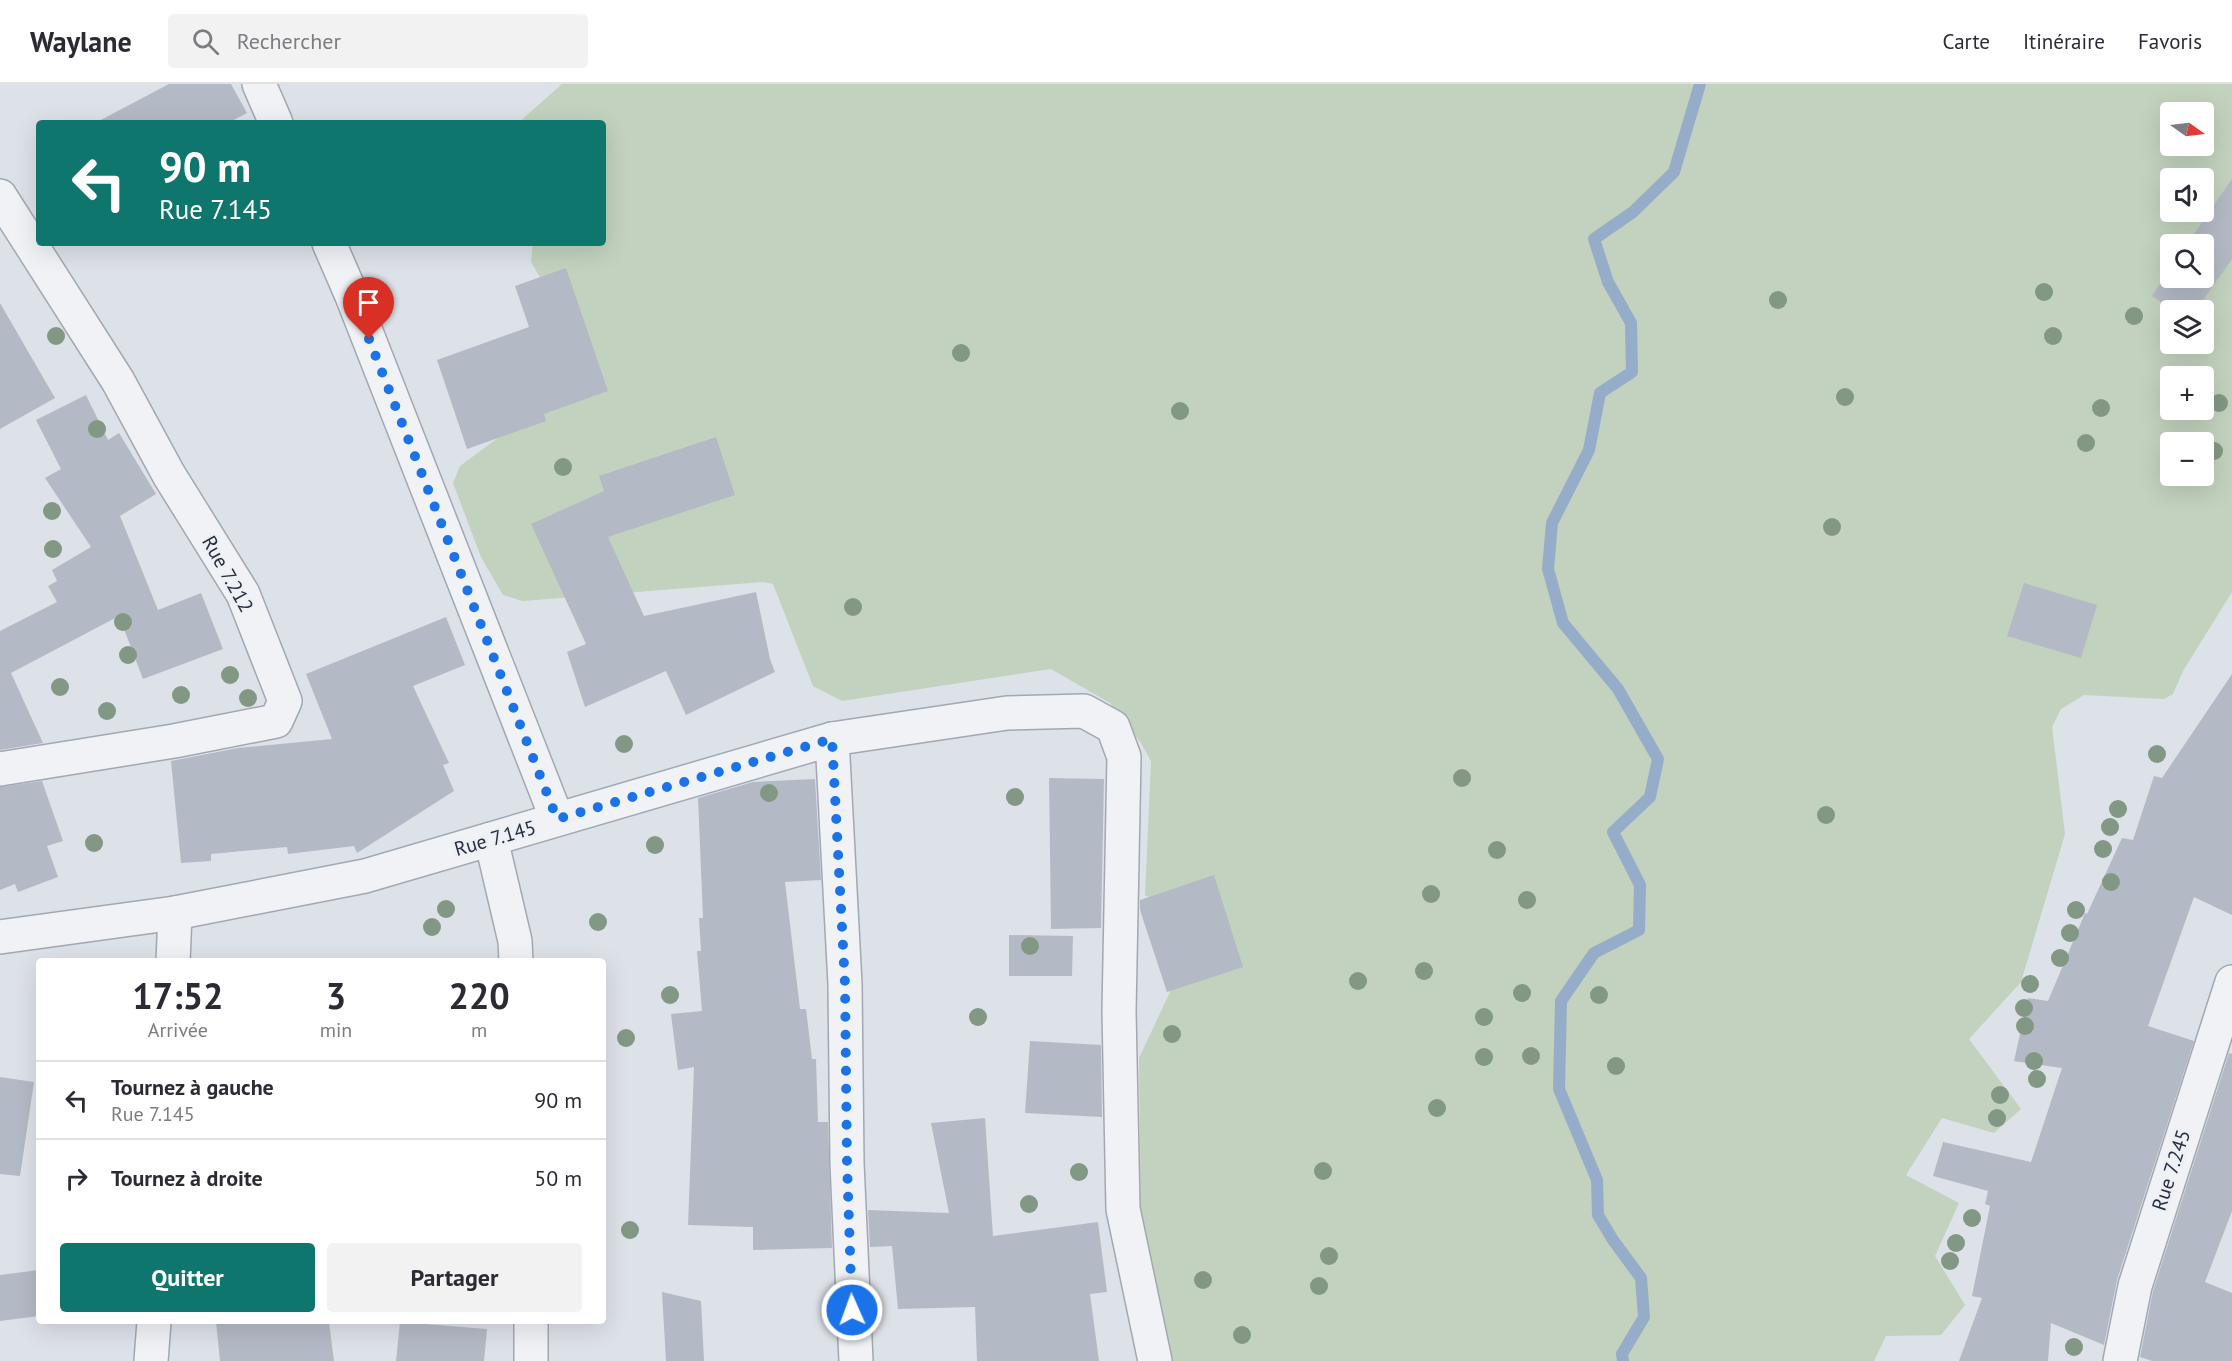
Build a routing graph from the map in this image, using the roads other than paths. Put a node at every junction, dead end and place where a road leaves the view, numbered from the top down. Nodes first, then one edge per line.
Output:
1 (259, 84) edge
2 (275, 120) edge
3 (0, 196) edge
4 (330, 246) edge
5 (832, 739) junction
6 (0, 769) edge
7 (557, 819) junction
8 (492, 839) junction
9 (175, 913) junction
10 (0, 937) edge
11 (173, 958) edge
12 (516, 958) edge
13 (2232, 982) edge
14 (154, 1324) edge
15 (531, 1324) edge
16 (151, 1361) edge
17 (531, 1361) edge
18 (856, 1361) edge
19 (1155, 1361) edge
20 (2120, 1361) edge

1 - 2 street
3 - 6 street, Rue 7.212
4 - 7 street
5 - 7 street, Rue 7.145
5 - 18 street
5 - 19 street, Rue 7.145
7 - 8 street, Rue 7.145
8 - 9 street, Rue 7.145
8 - 12 street
9 - 10 street, Rue 7.145
9 - 11 street
13 - 20 street, Rue 7.245
14 - 16 street
15 - 17 street

